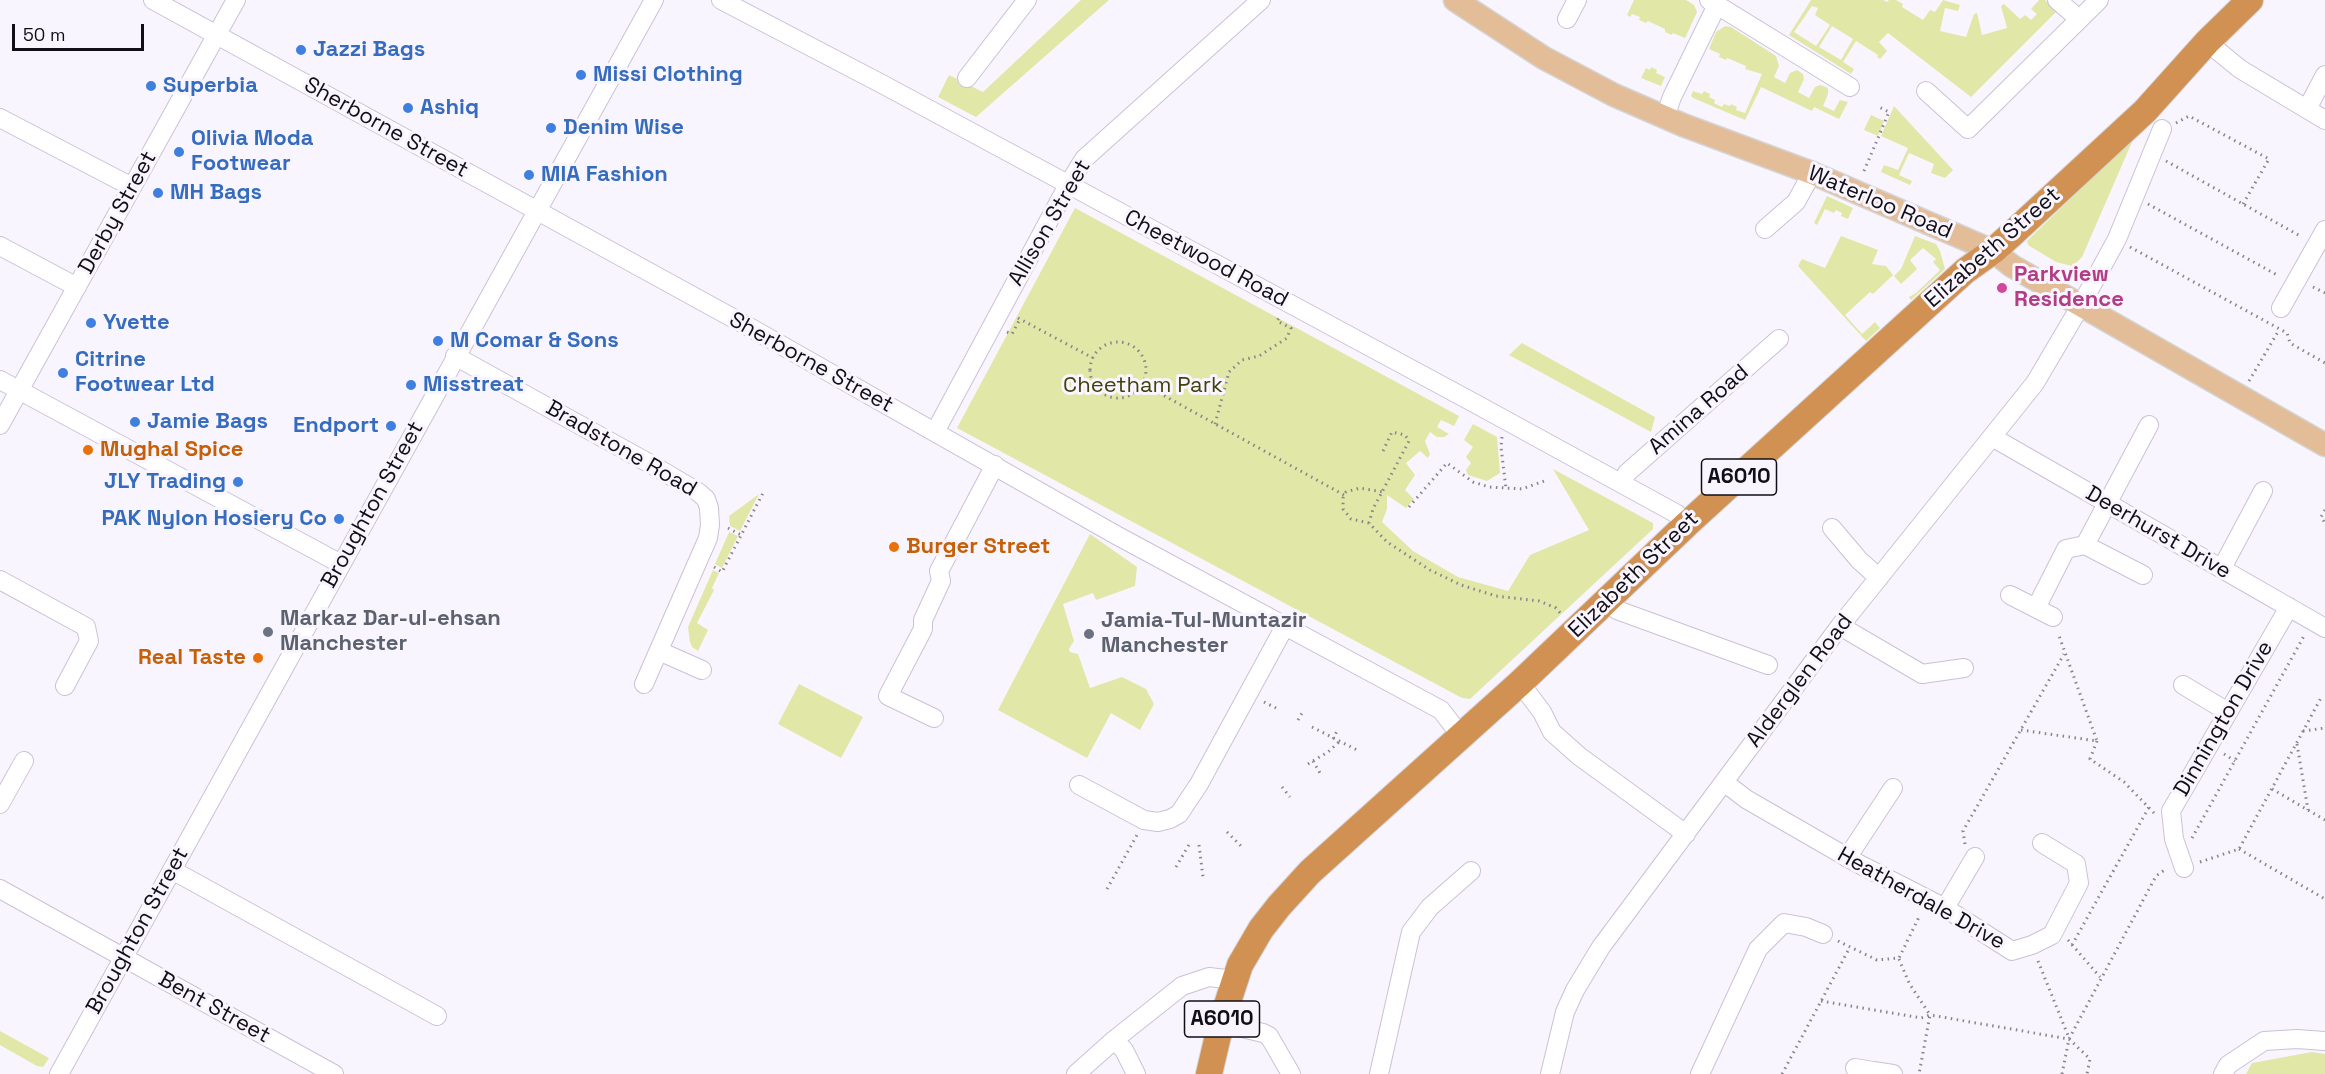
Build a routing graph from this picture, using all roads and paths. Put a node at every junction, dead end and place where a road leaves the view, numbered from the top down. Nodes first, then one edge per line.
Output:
1 (153, 0) edge
2 (236, 0) edge
3 (654, 0) edge
4 (721, 0) edge
5 (1027, 0) edge
6 (1261, 0) edge
7 (1455, 0) edge
8 (1577, 0) edge
9 (2057, 0) edge
10 (2099, 0) edge
11 (2250, 0) edge
12 (1713, 2) edge
13 (1567, 19) dead end
14 (2079, 19) junction
15 (216, 35) junction
16 (2207, 42) junction
17 (2325, 75) edge
18 (967, 78) dead end
19 (1850, 87) dead end
20 (1926, 91) dead end
21 (1879, 107) dead end
22 (2307, 109) junction
23 (1665, 117) junction
24 (0, 118) edge
25 (2325, 120) edge
26 (2162, 129) joint
27 (2152, 154) junction
28 (1864, 171) dead end
29 (1812, 173) junction
30 (1068, 185) junction
31 (132, 187) junction
32 (2135, 197) junction
33 (2243, 204) junction
34 (536, 212) junction
35 (1766, 229) dead end
36 (2321, 237) edge
37 (2116, 239) junction
38 (0, 246) edge
39 (1993, 251) junction
40 (2294, 285) junction
41 (77, 287) junction
42 (2081, 305) junction
43 (2281, 308) joint
44 (1281, 314) dead end
45 (2280, 329) junction
46 (1006, 331) dead end
47 (1779, 339) dead end
48 (455, 356) junction
49 (1093, 358) junction
50 (2325, 363) edge
51 (0, 380) edge
52 (1143, 384) junction
53 (19, 390) junction
54 (2240, 395) junction
55 (1215, 424) junction
56 (0, 425) edge
57 (2149, 425) dead end
58 (935, 432) junction
59 (1503, 436) dead end
60 (1992, 437) junction
61 (2325, 445) edge
62 (1383, 450) dead end
63 (995, 465) junction
64 (1547, 480) dead end
65 (1622, 484) junction
66 (1506, 489) junction
67 (2263, 490) dead end
68 (1383, 492) junction
69 (763, 493) dead end
70 (1344, 495) junction
71 (2108, 504) junction
72 (1409, 507) dead end
73 (2325, 510) edge
74 (1369, 523) junction
75 (2325, 523) edge
76 (1687, 524) junction
77 (726, 527) dead end
78 (1832, 528) dead end
79 (741, 535) junction
80 (2085, 545) junction
81 (341, 564) junction
82 (712, 566) dead end
83 (2222, 568) junction
84 (2143, 574) dead end
85 (1879, 578) junction
86 (0, 580) edge
87 (2010, 595) dead end
88 (1608, 600) junction
89 (2289, 607) junction
90 (2036, 608) junction
91 (2054, 617) joint
92 (1567, 621) dead end
93 (2319, 624) edge
94 (1285, 626) junction
95 (1840, 626) junction
96 (658, 651) junction
97 (2064, 654) junction
98 (1768, 665) dead end
99 (1964, 668) dead end
100 (702, 670) dead end
101 (1520, 683) junction
102 (644, 684) dead end
103 (2183, 685) dead end
104 (65, 686) dead end
105 (2321, 698) dead end
106 (1257, 699) dead end
107 (1276, 708) dead end
108 (2228, 712) junction
109 (1302, 713) dead end
110 (934, 718) dead end
111 (1298, 720) dead end
112 (1312, 727) dead end
113 (2325, 728) edge
114 (2021, 730) junction
115 (1338, 731) dead end
116 (2303, 731) junction
117 (1461, 736) junction
118 (1333, 739) junction
119 (2097, 741) junction
120 (1339, 742) junction
121 (2297, 742) junction
122 (1359, 751) dead end
123 (24, 761) dead end
124 (1313, 761) junction
125 (1308, 764) dead end
126 (1320, 772) dead end
127 (1725, 782) junction
128 (1079, 785) dead end
129 (1282, 787) dead end
130 (1893, 788) dead end
131 (2271, 789) junction
132 (1290, 797) dead end
133 (0, 804) edge
134 (2149, 807) junction
135 (2308, 810) junction
136 (2325, 820) edge
137 (2172, 824) junction
138 (1139, 831) dead end
139 (1227, 832) dead end
140 (1686, 834) junction
141 (1190, 843) dead end
142 (2042, 843) dead end
143 (1199, 845) dead end
144 (1241, 846) dead end
145 (2239, 849) junction
146 (1975, 857) joint
147 (1847, 858) junction
148 (2182, 863) junction
149 (1176, 867) dead end
150 (172, 870) junction
151 (1471, 871) dead end
152 (1203, 877) dead end
153 (0, 889) edge
154 (1107, 889) dead end
155 (2325, 898) edge
156 (1928, 900) junction
157 (1945, 908) junction
158 (2056, 927) junction
159 (1823, 934) joint
160 (2032, 945) junction
161 (2072, 945) junction
162 (1850, 947) junction
163 (124, 958) junction
164 (1899, 958) junction
165 (1238, 973) junction
166 (2100, 977) junction
167 (1821, 1001) junction
168 (1930, 1015) junction
169 (437, 1016) dead end
170 (1221, 1023) junction
171 (2069, 1039) junction
172 (1114, 1040) junction
173 (2325, 1041) edge
174 (1855, 1068) dead end
175 (1873, 1073) edge
176 (59, 1074) edge
177 (334, 1074) edge
178 (1077, 1074) edge
179 (1136, 1074) edge
180 (1209, 1074) edge
181 (1291, 1074) edge
182 (1379, 1074) edge
183 (1550, 1074) edge
184 (1700, 1074) edge
185 (1782, 1074) edge
186 (1893, 1074) edge
187 (1919, 1074) edge
188 (2062, 1074) edge
189 (2087, 1074) edge
190 (2223, 1074) edge

1 - 15 street, Sherborne Street
2 - 15 street, Derby Street
3 - 34 street, Broughton Street
4 - 30 street, Cheetwood Road
5 - 18 street
6 - 30 street, Allison Street
7 - 23 main road, Waterloo Road
8 - 13 street
9 - 14 street
10 - 14 street
11 - 16 highway, Elizabeth Street / A6010
12 - 19 street
12 - 23 street
14 - 20 street
15 - 31 street, Derby Street
15 - 34 street, Sherborne Street
16 - 22 street
16 - 39 highway, Elizabeth Street / A6010
17 - 22 street
21 - 28 path
22 - 25 street
23 - 29 main road, Waterloo Road
24 - 31 street
26 - 27 street, Alderglen Road
26 - 33 path
27 - 32 street, Alderglen Road
27 - 33 path
29 - 35 street
29 - 39 main road, Waterloo Road
30 - 58 street, Allison Street
30 - 65 street, Cheetwood Road
31 - 41 street, Derby Street
32 - 37 street, Alderglen Road
32 - 40 path
33 - 36 path
34 - 48 street, Broughton Street
34 - 58 street, Sherborne Street
36 - 40 street
37 - 42 street, Alderglen Road
37 - 45 path
38 - 41 street
39 - 42 main road, Waterloo Road
39 - 76 highway, Elizabeth Street / A6010
40 - 43 street
41 - 53 street, Derby Street
42 - 54 main road, Waterloo Road
42 - 60 street, Alderglen Road
43 - 45 path
44 - 55 path
45 - 50 path
45 - 54 path
46 - 49 path
47 - 65 street, Amina Road
48 - 81 street, Broughton Street
48 - 96 street, Bradstone Road
49 - 52 path
49 - 52 path
51 - 53 street
52 - 55 path
53 - 56 street, Derby Street
53 - 81 street
54 - 61 main road, Waterloo Road
55 - 70 path
57 - 71 street
58 - 63 street, Sherborne Street
59 - 66 path
60 - 71 street, Deerhurst Drive
60 - 85 street, Alderglen Road
62 - 68 path
63 - 94 street, Sherborne Street
63 - 110 street
64 - 66 path
65 - 76 street, Cheetwood Road
66 - 72 path
67 - 83 street
68 - 70 path
68 - 74 path
69 - 79 path
70 - 74 path
71 - 80 street
71 - 83 street, Deerhurst Drive
73 - 75 path
74 - 92 path
76 - 88 highway, Elizabeth Street / A6010
77 - 79 path
78 - 85 street
79 - 82 path
80 - 84 street
80 - 90 street
81 - 150 street, Broughton Street
83 - 89 street, Deerhurst Drive
85 - 95 street, Alderglen Road
86 - 104 street
87 - 90 street
88 - 98 street
88 - 101 highway, Elizabeth Street / A6010
89 - 93 street, Deerhurst Drive
89 - 108 street, Dinnington Drive
90 - 91 street
91 - 97 path
93 - 148 path
94 - 117 street, Sherborne Street
94 - 128 street
95 - 99 street
95 - 127 street, Alderglen Road
96 - 100 street
96 - 102 street, Bradstone Road
97 - 114 path
97 - 119 path
101 - 117 highway, Elizabeth Street / A6010
101 - 140 street
103 - 108 street
105 - 116 path
106 - 107 path
108 - 137 street, Dinnington Drive
109 - 111 path
112 - 118 path
113 - 116 path
114 - 119 path
114 - 146 path
115 - 118 path
116 - 121 path
117 - 165 highway, Elizabeth Street / A6010
118 - 120 path
119 - 134 path
120 - 122 path
120 - 124 path
121 - 131 path
121 - 135 path
123 - 133 street
124 - 125 path
124 - 126 path
127 - 140 street, Alderglen Road
127 - 147 street, Heatherdale Drive
129 - 132 path
130 - 147 street
131 - 135 path
131 - 145 path
134 - 137 path
134 - 161 path
135 - 136 path
137 - 148 street, Dinnington Drive
138 - 154 path
139 - 144 path
140 - 183 street, Alderglen Road
141 - 149 path
142 - 158 street, Heatherdale Drive
143 - 152 path
145 - 148 path
145 - 155 path
146 - 157 street
147 - 156 street, Heatherdale Drive
148 - 166 path
150 - 163 street, Broughton Street
150 - 169 street
151 - 182 street
153 - 163 street, Bent Street
156 - 157 street, Heatherdale Drive
156 - 164 path
157 - 160 street, Heatherdale Drive
158 - 160 street, Heatherdale Drive
158 - 161 path
159 - 162 path
159 - 184 street
160 - 171 path
161 - 166 path
162 - 164 path
162 - 167 path
163 - 176 street, Broughton Street
163 - 177 street, Bent Street
164 - 168 path
165 - 170 highway, A6010
165 - 172 street
166 - 171 path
167 - 168 path
167 - 185 path
168 - 171 path
168 - 187 path
170 - 180 highway, A6010
170 - 181 street
171 - 188 path
171 - 189 path
172 - 178 street
172 - 179 street
173 - 190 street
174 - 175 street
175 - 186 street

